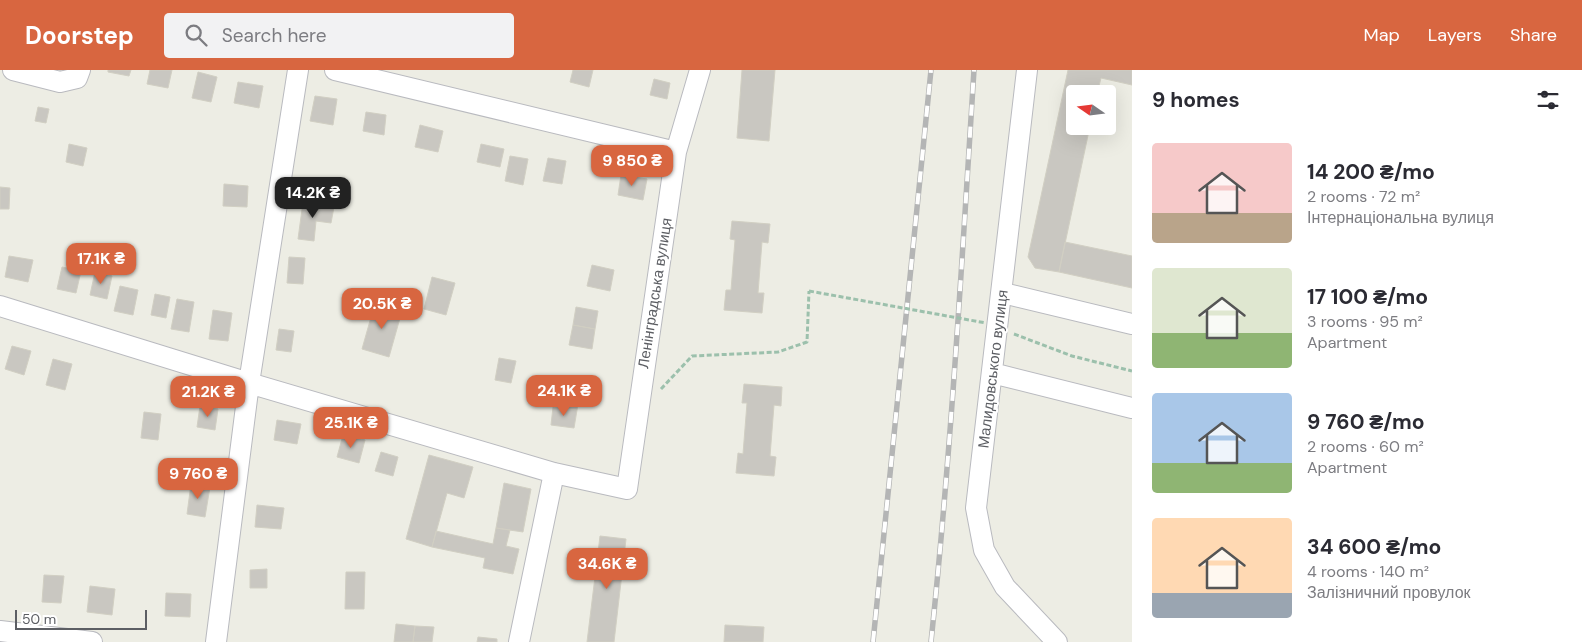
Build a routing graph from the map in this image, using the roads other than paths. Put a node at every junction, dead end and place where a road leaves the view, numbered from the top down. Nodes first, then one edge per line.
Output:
1 (13, 70) edge
2 (80, 70) edge
3 (298, 70) edge
4 (336, 70) edge
5 (700, 70) edge
6 (1027, 70) edge
7 (676, 152) junction
8 (1003, 292) junction
9 (0, 306) edge
10 (1132, 324) edge
11 (992, 374) junction
12 (249, 383) junction
13 (1132, 408) edge
14 (554, 473) junction
15 (0, 632) edge
16 (92, 642) edge
17 (216, 642) edge
18 (519, 642) edge
19 (1057, 642) edge

1 - 2 street
3 - 12 street
4 - 7 street
5 - 7 street, Ленінградська вулиця
6 - 8 street, Малидовського вулиця
7 - 14 street, Ленінградська вулиця
8 - 10 street
8 - 11 street, Малидовського вулиця
9 - 12 street
11 - 13 street
11 - 19 street, Малидовського вулиця
12 - 14 street
12 - 17 street
14 - 18 street
15 - 16 street

